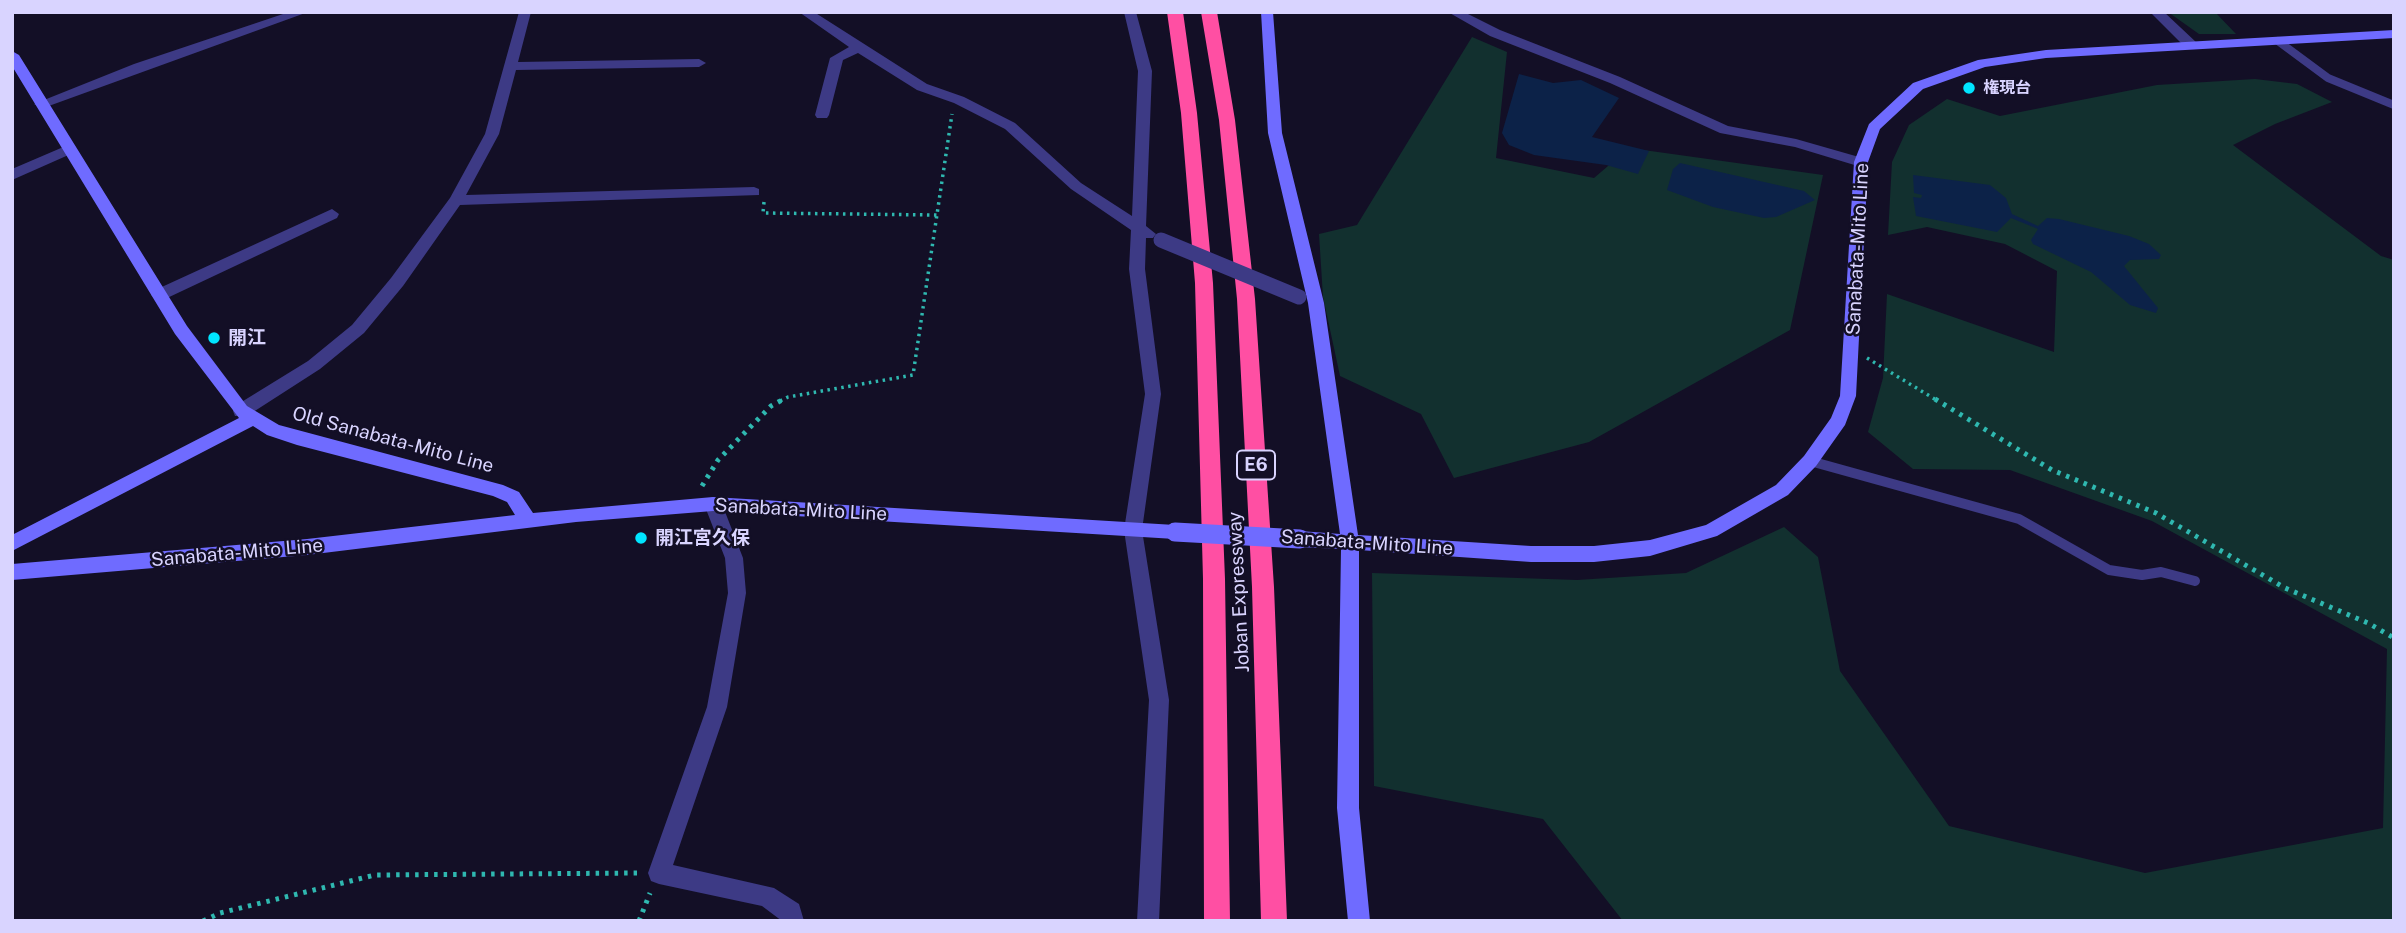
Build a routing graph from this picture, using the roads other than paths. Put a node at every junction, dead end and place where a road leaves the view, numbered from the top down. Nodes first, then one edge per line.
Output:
1 (302, 12) edge
2 (525, 12) edge
3 (805, 12) edge
4 (1130, 12) edge
5 (1175, 12) edge
6 (1209, 12) edge
7 (1267, 12) edge
8 (1454, 12) edge
9 (2156, 12) edge
10 (2394, 34) edge
11 (2278, 41) junction
12 (2192, 46) junction
13 (859, 48) junction
14 (13, 58) edge
15 (699, 62) dead end
16 (511, 66) junction
17 (41, 104) junction
18 (2394, 105) edge
19 (822, 115) dead end
20 (68, 150) junction
21 (1861, 162) junction
22 (12, 175) edge
23 (754, 192) road end
24 (456, 200) junction
25 (332, 214) dead end
26 (1140, 230) junction
27 (159, 295) junction
28 (1307, 300) junction
29 (246, 415) junction
30 (1810, 461) junction
31 (713, 504) junction
32 (529, 521) junction
33 (1133, 530) junction
34 (1350, 542) junction
35 (12, 544) edge
36 (12, 572) edge
37 (2195, 581) dead end
38 (793, 921) edge
39 (1148, 921) edge
40 (1217, 921) edge
41 (1274, 921) edge
42 (1359, 921) edge

1 - 17 street
2 - 16 street
3 - 13 street
4 - 26 street
5 - 40 highway, Joban Expressway / E6
6 - 41 highway, Joban Expressway / E6
7 - 28 main road
8 - 21 street
9 - 12 street
10 - 11 main road, Sanabata-Mito Line
11 - 12 main road, Sanabata-Mito Line
11 - 18 lane
12 - 21 main road, Sanabata-Mito Line
13 - 19 street
13 - 26 street
14 - 17 main road
15 - 16 street
16 - 24 street
17 - 20 main road
20 - 22 street
20 - 27 main road
21 - 30 main road, Sanabata-Mito Line
23 - 24 street
24 - 29 street
25 - 27 street
26 - 28 street, bridge
26 - 33 street
27 - 29 main road
28 - 34 main road
29 - 32 main road, Old Sanabata-Mito Line
29 - 35 main road
30 - 34 main road, Sanabata-Mito Line
30 - 37 lane
31 - 32 main road, Sanabata-Mito Line
31 - 33 main road, Sanabata-Mito Line
31 - 38 street
32 - 36 main road, Sanabata-Mito Line
33 - 34 main road, Sanabata-Mito Line, bridge
33 - 39 street
34 - 42 main road

